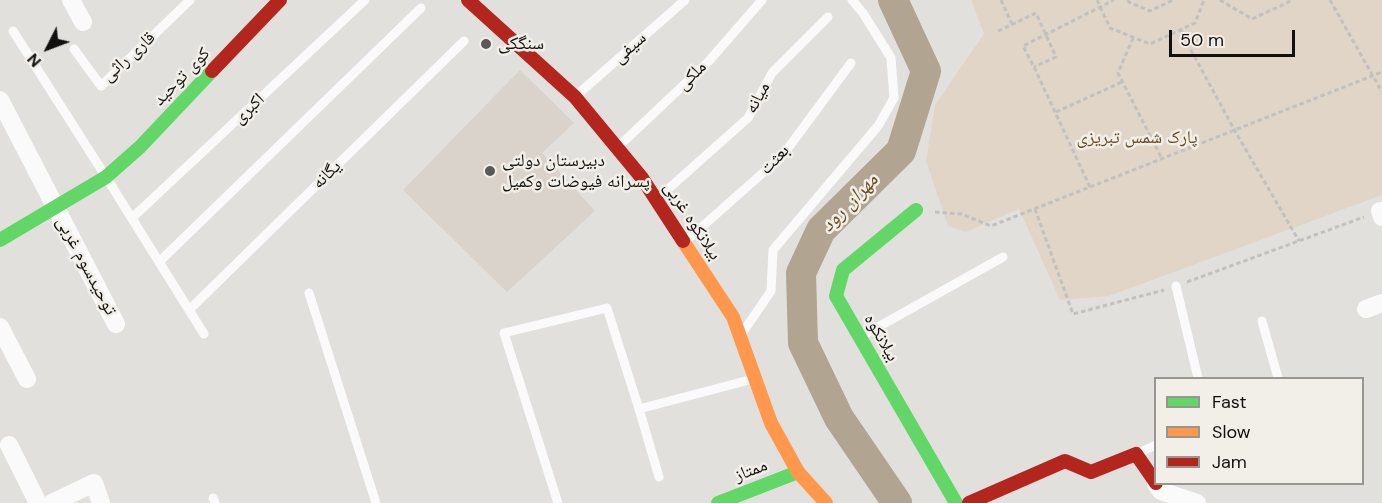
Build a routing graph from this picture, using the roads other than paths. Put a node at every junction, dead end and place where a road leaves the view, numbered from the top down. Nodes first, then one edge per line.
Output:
1 (71, 0) edge
2 (190, 0) edge
3 (280, 0) edge
4 (365, 0) edge
5 (468, 0) edge
6 (686, 0) edge
7 (762, 0) edge
8 (852, 0) edge
9 (421, 8) dead end
10 (828, 16) dead end
11 (82, 22) dead end
12 (13, 31) dead end
13 (464, 40) dead end
14 (74, 49) dead end
15 (851, 63) dead end
16 (575, 97) junction
17 (0, 100) edge
18 (617, 147) junction
19 (106, 177) junction
20 (656, 200) junction
21 (56, 208) junction
22 (916, 210) road end
23 (132, 218) junction
24 (0, 240) edge
25 (684, 243) junction
26 (1003, 257) dead end
27 (159, 262) junction
28 (1176, 286) road end
29 (309, 293) dead end
30 (189, 310) junction
31 (1262, 321) dead end
32 (116, 324) dead end
33 (0, 327) edge
34 (204, 334) dead end
35 (740, 337) junction
36 (860, 337) junction
37 (1198, 377) edge
38 (1278, 377) edge
39 (755, 378) junction
40 (27, 379) dead end
41 (639, 409) junction
42 (9, 445) dead end
43 (1154, 445) edge
44 (1136, 454) junction
45 (798, 472) junction
46 (659, 477) dead end
47 (1154, 480) edge
48 (1157, 485) edge
49 (38, 503) edge
50 (52, 503) edge
51 (101, 503) edge
52 (376, 503) edge
53 (558, 503) edge
54 (717, 503) edge
55 (826, 503) edge
56 (956, 503) edge
57 (969, 503) edge
58 (1197, 503) edge

1 - 11 street
2 - 14 lane, قاری راثی
3 - 19 street, کوی توحید
4 - 23 lane, اکبری
5 - 16 street, بیلانکوه غربی
6 - 16 lane, سیفی
7 - 18 lane, ملکی
8 - 35 lane
9 - 27 lane
10 - 20 lane, میانه
12 - 19 lane
13 - 30 lane, یگانه
15 - 25 lane, بعثت
16 - 18 street, بیلانکوه غربی
17 - 21 street, توحیدسوم غربی
18 - 20 street, بیلانکوه غربی
19 - 21 street, کوی توحید
19 - 23 lane
20 - 25 street, بیلانکوه غربی
21 - 24 street, کوی توحید
21 - 32 street, توحیدسوم غربی
22 - 36 street, بیلانکوه
23 - 27 lane
25 - 35 street, بیلانکوه غربی
26 - 36 lane
27 - 30 lane
28 - 37 lane
29 - 52 lane
30 - 34 lane
31 - 38 lane
33 - 40 street
35 - 39 street, بیلانکوه غربی
36 - 56 street, بیلانکوه
39 - 41 lane
39 - 45 street, بیلانکوه غربی
41 - 46 lane
41 - 53 lane
42 - 49 street
43 - 44 lane
44 - 47 street
44 - 57 street
45 - 54 street, ممتاز
45 - 55 street, بیلانکوه غربی
48 - 58 street
50 - 51 street

